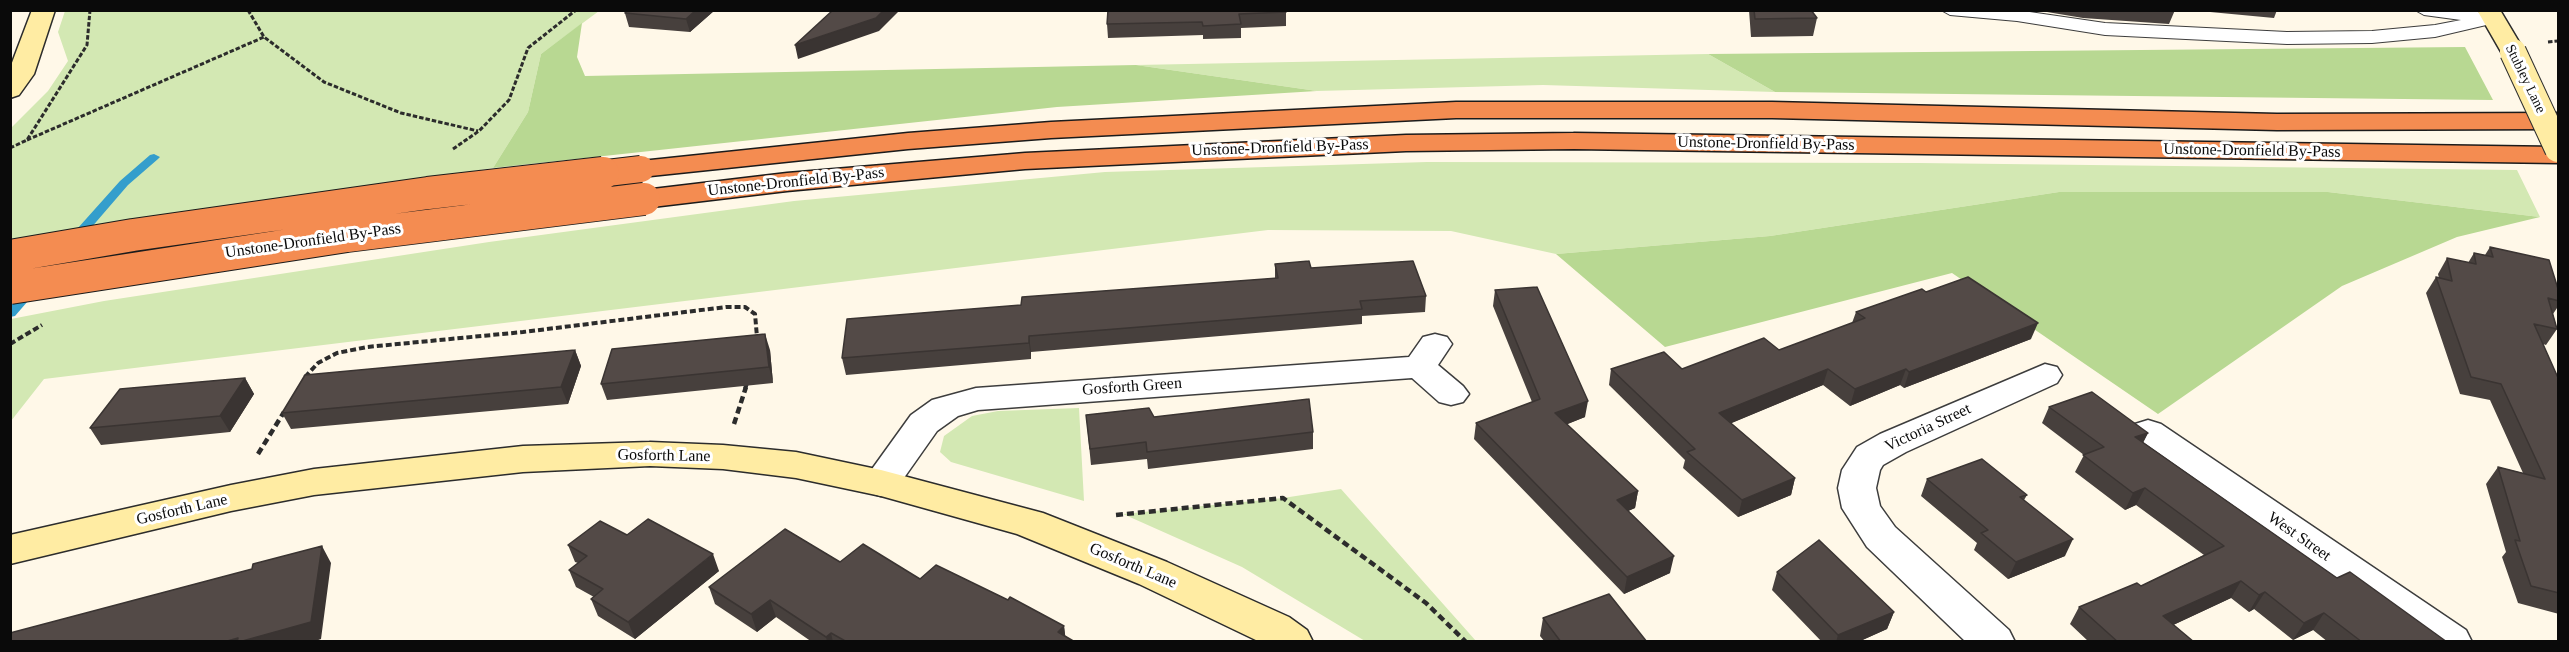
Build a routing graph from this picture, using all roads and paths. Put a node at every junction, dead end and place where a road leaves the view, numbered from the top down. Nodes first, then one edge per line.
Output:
1 (44, 10) edge
2 (90, 10) edge
3 (248, 10) edge
4 (576, 10) edge
5 (1950, 10) edge
6 (2424, 10) edge
7 (2490, 14) edge
8 (264, 37) junction
9 (10, 90) edge
10 (2559, 121) edge
11 (478, 131) junction
12 (27, 140) junction
13 (10, 148) edge
14 (2559, 149) edge
15 (450, 151) dead end
16 (2559, 155) edge
17 (10, 256) edge
18 (10, 288) edge
19 (756, 339) edge
20 (750, 374) edge
21 (2045, 375) dead end
22 (298, 387) edge
23 (1451, 393) dead end
24 (286, 408) edge
25 (2148, 432) edge
26 (723, 457) junction
27 (880, 483) junction
28 (231, 498) junction
29 (1111, 515) dead end
30 (10, 550) edge
31 (1292, 642) edge
32 (1466, 642) edge
33 (1994, 642) edge
34 (2451, 642) edge

1 - 9 street
2 - 12 path
3 - 8 path
4 - 11 path
5 - 7 lane
6 - 7 lane
7 - 14 street, Stubley Lane, bridge
8 - 11 path
8 - 12 path
10 - 17 highway, Unstone-Dronfield By-Pass, bridge
11 - 15 path
12 - 13 path
16 - 18 highway, Unstone-Dronfield By-Pass, bridge
19 - 22 path
20 - 26 path
21 - 33 street, Victoria Street
23 - 27 street, Gosforth Green
24 - 28 path
25 - 34 street, West Street
26 - 27 street, Gosforth Lane
26 - 28 street, Gosforth Lane
27 - 31 street, Gosforth Lane
28 - 30 street, Gosforth Lane
29 - 32 path

